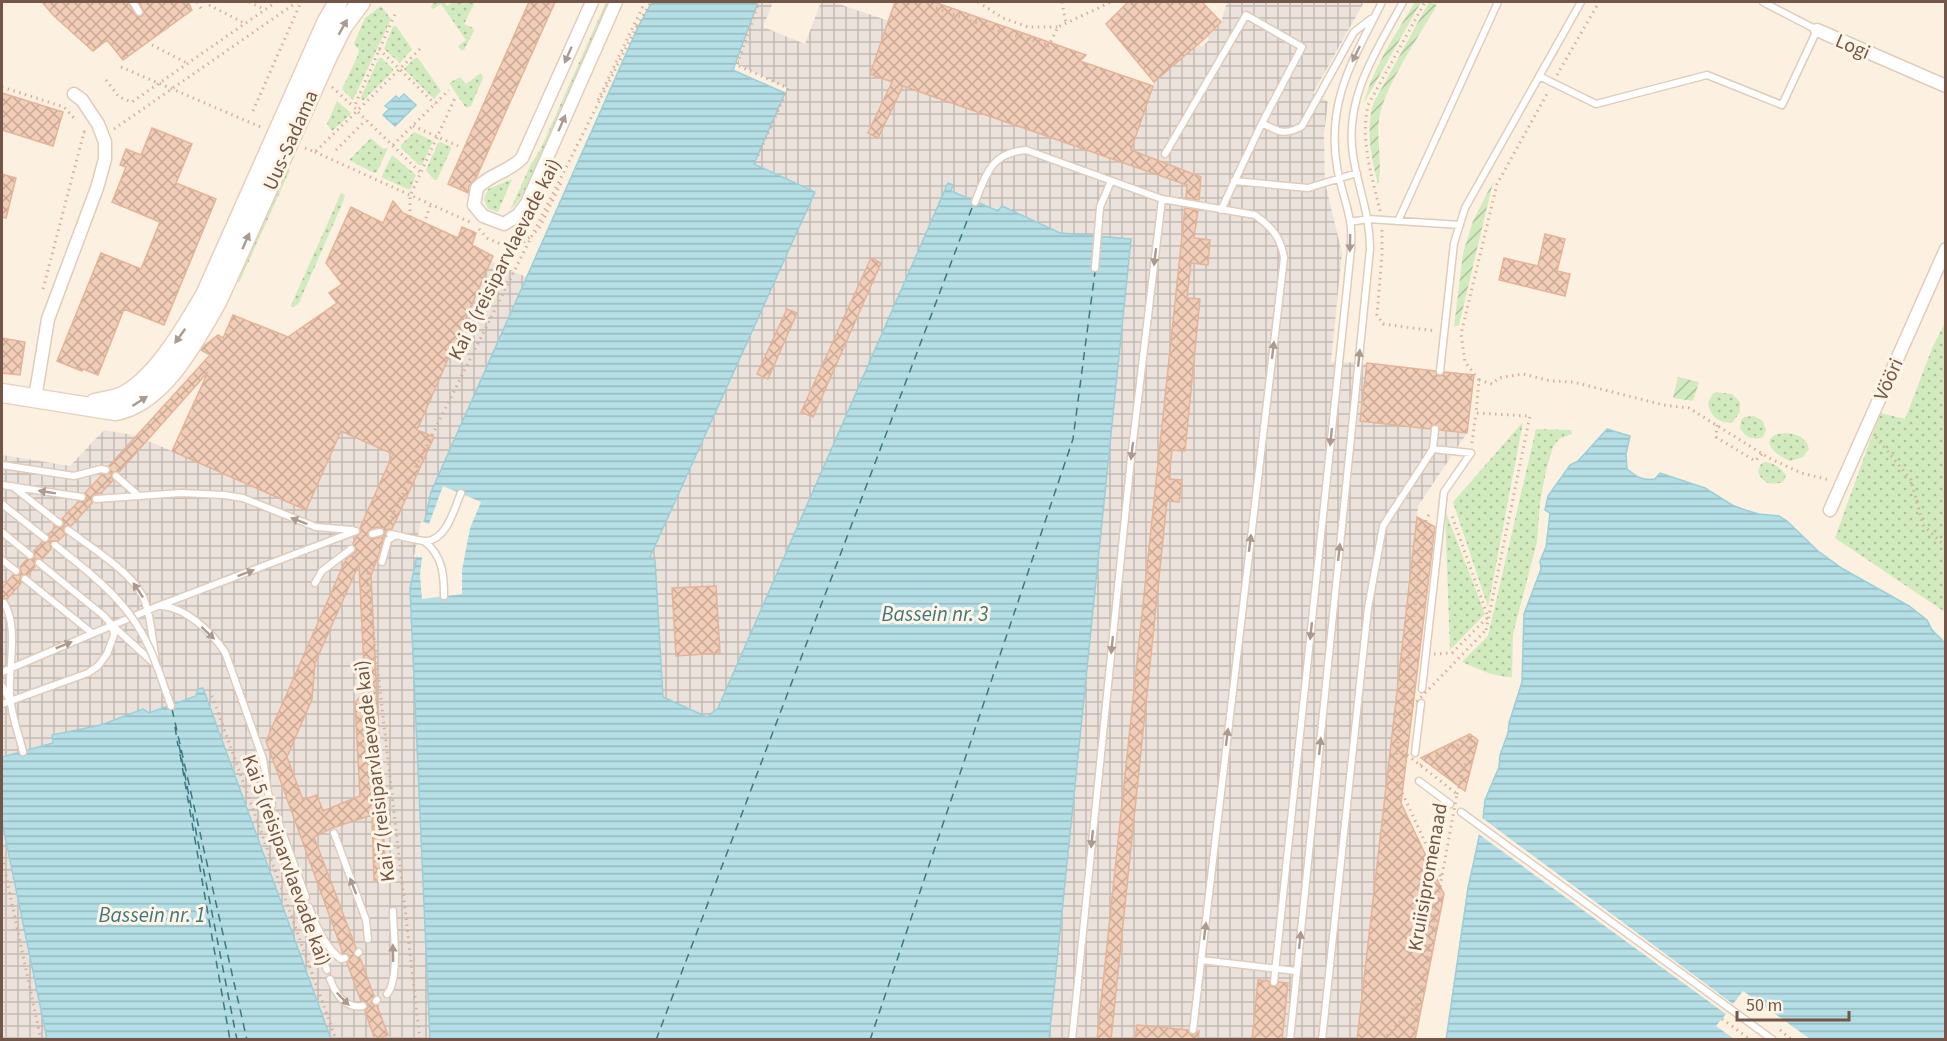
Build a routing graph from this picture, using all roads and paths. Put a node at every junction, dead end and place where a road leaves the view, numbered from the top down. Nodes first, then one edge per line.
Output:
1 (133, 2) edge
2 (197, 2) edge
3 (249, 2) edge
4 (276, 2) edge
5 (299, 2) edge
6 (338, 2) edge
7 (361, 2) edge
8 (592, 2) edge
9 (616, 2) edge
10 (651, 2) edge
11 (759, 2) edge
12 (978, 2) edge
13 (1062, 2) edge
14 (1111, 2) edge
15 (1382, 2) edge
16 (1403, 2) edge
17 (1425, 2) edge
18 (1498, 2) edge
19 (1581, 2) edge
20 (1599, 2) edge
21 (1763, 2) edge
22 (208, 5) dead end
23 (936, 8) dead end
24 (264, 9) junction
25 (202, 10) dead end
26 (139, 12) dead end
27 (394, 14) dead end
28 (1374, 17) junction
29 (244, 23) junction
30 (1066, 24) junction
31 (1058, 27) junction
32 (1817, 30) junction
33 (152, 45) dead end
34 (379, 49) junction
35 (420, 49) dead end
36 (187, 63) junction
37 (121, 67) dead end
38 (400, 69) junction
39 (1539, 76) junction
40 (106, 80) dead end
41 (158, 83) junction
42 (1553, 83) junction
43 (1946, 86) edge
44 (2, 87) edge
45 (332, 87) dead end
46 (173, 89) junction
47 (449, 90) dead end
48 (74, 94) dead end
49 (455, 98) dead end
50 (435, 104) junction
51 (354, 107) junction
52 (253, 111) dead end
53 (357, 111) junction
54 (74, 118) dead end
55 (366, 120) junction
56 (1262, 123) junction
57 (413, 126) junction
58 (262, 127) dead end
59 (84, 132) dead end
60 (104, 136) junction
61 (438, 137) junction
62 (393, 146) junction
63 (458, 146) dead end
64 (303, 147) dead end
65 (336, 150) dead end
66 (315, 152) junction
67 (1164, 154) dead end
68 (756, 158) dead end
69 (421, 173) junction
70 (1357, 173) junction
71 (1340, 179) junction
72 (1111, 181) junction
73 (1233, 181) junction
74 (410, 196) junction
75 (1162, 199) junction
76 (975, 202) dead end
77 (431, 205) dead end
78 (1221, 210) junction
79 (410, 217) dead end
80 (1368, 219) junction
81 (1382, 220) junction
82 (1398, 221) junction
83 (1350, 222) junction
84 (424, 224) dead end
85 (1460, 225) junction
86 (1946, 249) edge
87 (222, 257) junction
88 (1095, 268) dead end
89 (227, 284) junction
90 (43, 290) dead end
91 (1444, 332) junction
92 (1461, 334) junction
93 (1440, 371) dead end
94 (1479, 380) junction
95 (2, 393) edge
96 (35, 398) junction
97 (84, 405) junction
98 (1476, 413) junction
99 (1717, 425) junction
100 (1867, 426) junction
101 (1435, 429) dead end
102 (1433, 449) junction
103 (1471, 453) junction
104 (1762, 454) junction
105 (2, 465) edge
106 (106, 470) dead end
107 (116, 476) dead end
108 (1841, 483) junction
109 (2, 485) edge
110 (11, 486) junction
111 (1444, 492) junction
112 (461, 493) dead end
113 (139, 496) junction
114 (82, 497) dead end
115 (96, 499) dead end
116 (2, 504) edge
117 (1830, 510) dead end
118 (1426, 519) dead end
119 (59, 523) dead end
120 (388, 525) dead end
121 (68, 530) dead end
122 (2, 532) edge
123 (45, 538) dead end
124 (425, 542) junction
125 (55, 545) dead end
126 (1946, 547) edge
127 (351, 549) dead end
128 (30, 555) dead end
129 (375, 555) dead end
130 (2, 560) edge
131 (382, 562) dead end
132 (39, 563) dead end
133 (16, 571) dead end
134 (25, 579) dead end
135 (315, 583) dead end
136 (444, 596) dead end
137 (4, 603) dead end
138 (158, 606) junction
139 (147, 611) junction
140 (1488, 617) junction
141 (112, 625) junction
142 (92, 633) junction
143 (1426, 654) junction
144 (157, 666) junction
145 (10, 667) junction
146 (2, 672) edge
147 (2, 686) edge
148 (1422, 689) dead end
149 (210, 690) dead end
150 (168, 696) junction
151 (11, 702) junction
152 (2, 704) edge
153 (1421, 704) dead end
154 (171, 706) dead end
155 (1401, 718) junction
156 (1397, 747) junction
157 (23, 752) dead end
158 (1415, 753) dead end
159 (1420, 765) junction
160 (1419, 782) dead end
161 (1457, 794) junction
162 (1450, 804) dead end
163 (272, 805) dead end
164 (1461, 812) dead end
165 (276, 815) dead end
166 (334, 832) dead end
167 (2, 857) edge
168 (1442, 879) junction
169 (306, 897) dead end
170 (309, 907) dead end
171 (393, 911) dead end
172 (314, 919) junction
173 (368, 939) dead end
174 (345, 958) dead end
175 (1201, 960) junction
176 (1275, 968) junction
177 (327, 970) dead end
178 (1296, 971) junction
179 (330, 979) dead end
180 (1274, 982) dead end
181 (387, 994) dead end
182 (1420, 1000) junction
183 (363, 1006) dead end
184 (1722, 1019) dead end
185 (1193, 1030) dead end
186 (40, 1040) edge
187 (336, 1040) edge
188 (420, 1040) edge
189 (1072, 1040) edge
190 (1290, 1040) edge
191 (1322, 1040) edge
192 (1383, 1040) edge
193 (1412, 1040) edge
194 (1751, 1040) edge
195 (1773, 1040) edge

1 - 26 lane
2 - 25 path
3 - 24 path
4 - 24 path
5 - 46 path
5 - 52 path
6 - 87 street, Uus-Sadama
89 -> 7 street, Uus-Sadama
8 -> 9 street
10 - 120 path, Kai 8 (reisiparvlaevade kai)
11 - 68 path
12 - 31 path
13 - 30 path
14 - 30 path
15 - 28 lane
16 - 70 lane
17 - 81 path
18 - 82 lane
19 - 39 lane
20 - 42 path
21 - 32 lane, Logi
22 - 29 path
23 - 31 path
24 - 29 path
27 - 34 path
28 - 56 lane
28 -> 71 lane
29 - 36 path
30 - 31 path
32 - 42 lane
32 - 43 street, Logi
33 - 36 path
34 - 38 path
34 - 51 path
35 - 38 path
36 - 41 path
37 - 41 path
38 - 50 path
38 - 53 path
39 - 42 lane
39 - 85 lane
40 - 41 path
41 - 46 path
42 - 92 path
44 - 54 path
45 - 51 path
46 - 58 path
46 - 60 path
47 - 50 path
48 - 60 street
49 - 61 path
50 - 57 path
51 - 53 path
53 - 55 path
53 - 66 path
55 - 62 path
55 - 65 path
56 - 67 lane
56 - 73 lane
57 - 61 path
57 - 62 path
59 - 90 path
60 - 96 street
61 - 63 path
61 - 69 path
62 - 69 path
64 - 66 path
66 - 74 path
69 - 74 path
70 - 71 lane
70 - 80 lane
71 - 73 lane
71 - 83 lane
72 - 75 lane
72 - 76 lane
72 - 88 lane
73 - 78 lane
74 - 79 path
75 - 78 lane
75 -> 189 lane
77 - 84 path
175 -> 78 lane
80 - 81 lane
80 - 83 lane
178 -> 80 lane
81 - 82 lane
81 - 91 path
82 - 85 lane
83 -> 176 lane
85 - 91 lane
86 - 100 street, Vööri
87 - 89 street
87 -> 97 street, Uus-Sadama
97 -> 89 street, Uus-Sadama
91 - 92 path
91 - 93 lane
92 - 94 path
94 - 98 path
94 - 99 path
95 - 96 street, Uus-Sadama
96 - 97 street, Uus-Sadama
98 - 103 path
98 - 140 path
99 - 104 path
99 - 104 path
100 - 108 street, Vööri
100 - 126 path
101 - 102 lane
102 - 103 lane
102 - 191 lane
103 - 111 lane
104 - 108 path
105 - 106 lane
107 - 113 lane
108 - 117 street, Vööri
109 - 110 lane
114 -> 110 lane
110 - 119 lane
111 - 140 path
111 - 143 lane
112 - 124 lane
113 - 115 lane
138 -> 113 lane
116 - 123 lane
118 - 155 path
139 -> 121 lane
122 - 128 lane
124 - 131 lane
124 - 136 lane
125 - 150 lane, bridge
127 - 135 lane
129 - 188 path, Kai 7 (reisiparvlaevade kai)
130 - 133 lane
132 - 141 lane
134 - 142 lane
137 - 145 lane
138 - 139 lane
138 -> 163 lane
139 - 141 lane
139 - 144 lane
140 - 143 path
140 - 155 path, bridge
141 - 142 lane
141 - 144 lane
141 - 151 lane
145 -> 142 lane
143 - 148 lane
144 - 150 lane
145 - 146 lane
145 - 151 lane
147 - 151 lane
149 - 187 path, Kai 5 (reisiparvlaevade kai)
150 - 154 lane
151 - 152 lane
151 - 157 lane
153 - 158 lane
155 - 156 path, bridge
156 - 159 path, Kruiisipromenaad, bridge
156 - 168 path
159 - 161 path, Kruiisipromenaad, bridge
159 - 161 path
160 - 162 lane
161 - 168 path, Kruiisipromenaad, bridge
164 - 195 lane
165 - 169 lane
173 -> 166 lane
167 - 186 path
168 - 182 path, Kruiisipromenaad, bridge
170 - 172 lane
181 -> 171 lane
172 - 174 lane
172 - 177 lane
175 - 176 lane
175 - 185 lane
176 - 178 lane
176 - 180 lane
178 - 190 lane
179 -> 183 lane
182 - 192 path, bridge
182 - 193 path, Kruiisipromenaad, bridge
184 - 194 path

